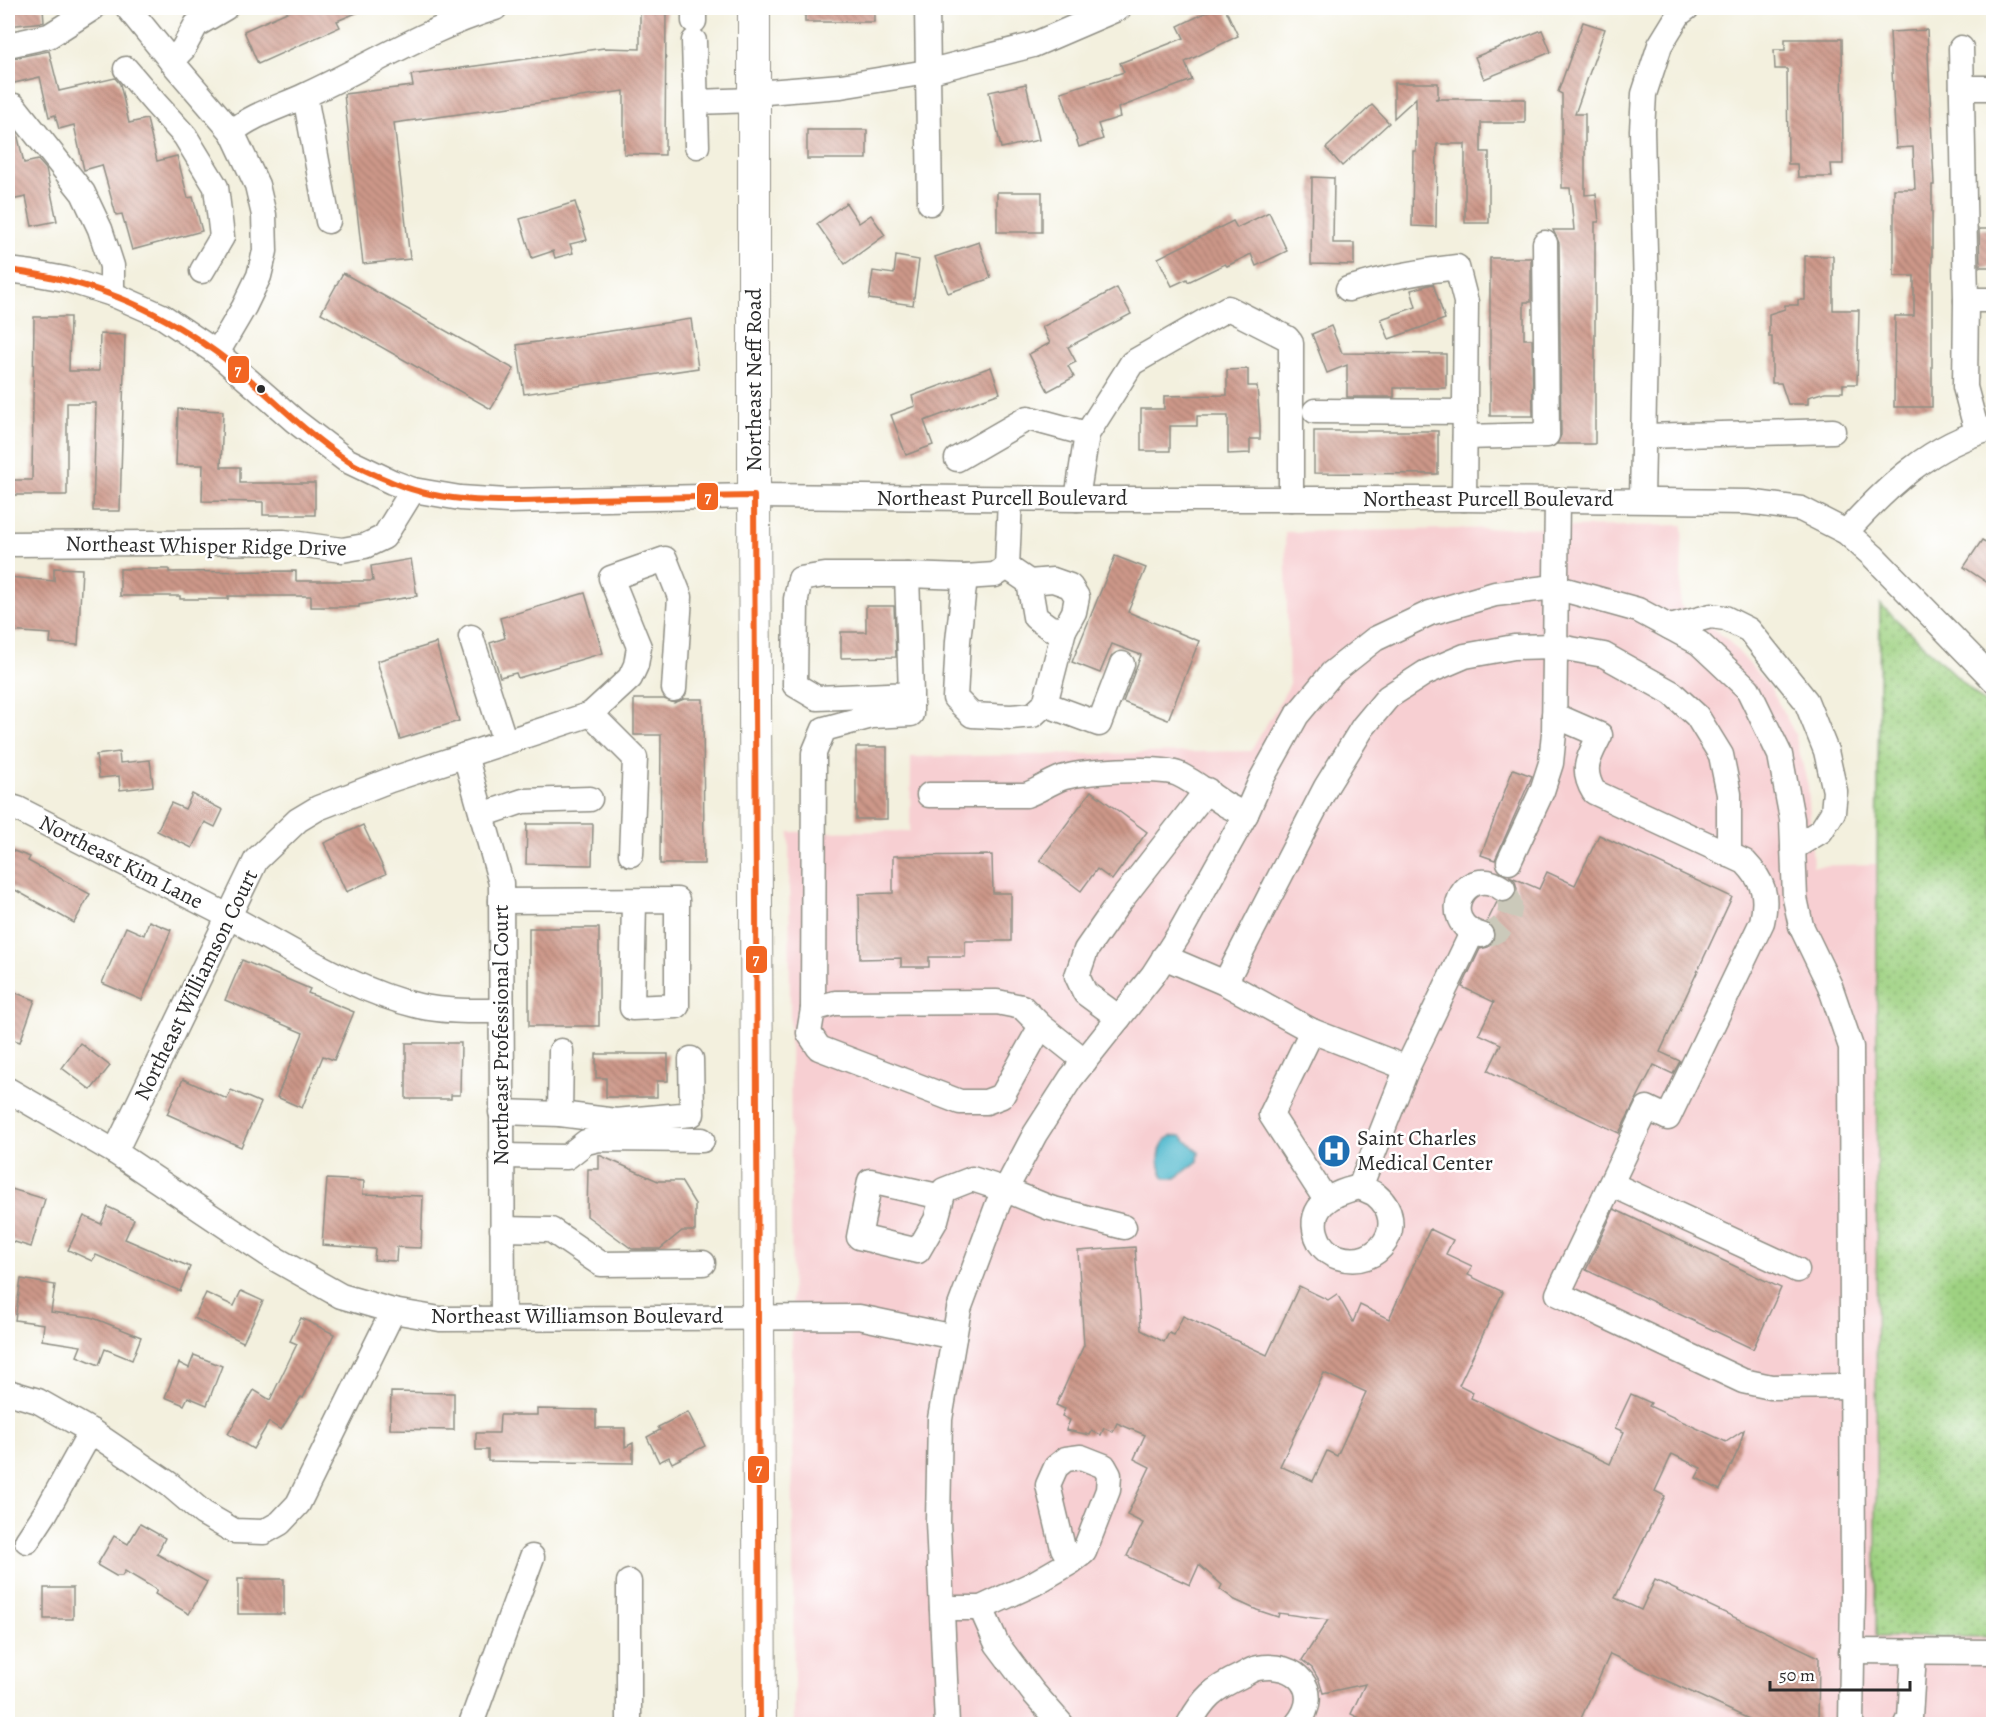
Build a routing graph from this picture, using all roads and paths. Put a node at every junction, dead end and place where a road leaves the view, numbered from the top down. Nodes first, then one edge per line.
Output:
1 (93, 8) edge
2 (128, 8) edge
3 (225, 8) edge
4 (495, 8) edge
5 (754, 8) edge
6 (927, 8) edge
7 (1119, 8) edge
8 (1687, 8) edge
9 (193, 16) edge
10 (694, 23) edge
11 (8, 45) edge
12 (1961, 48) dead end
13 (177, 68) junction
14 (126, 69) dead end
15 (927, 72) junction
16 (1962, 88) junction
17 (1994, 88) edge
18 (305, 96) junction
19 (754, 96) junction
20 (696, 102) junction
21 (154, 103) junction
22 (14, 106) dead end
23 (232, 132) junction
24 (697, 146) dead end
25 (930, 204) dead end
26 (328, 221) dead end
27 (1545, 243) dead end
28 (8, 270) edge
29 (202, 271) dead end
30 (1348, 289) dead end
31 (112, 294) junction
32 (1966, 300) junction
33 (1994, 300) edge
34 (217, 353) junction
35 (1315, 411) dead end
36 (1465, 412) junction
37 (1985, 430) edge
38 (1833, 431) dead end
39 (1087, 434) junction
40 (1644, 436) junction
41 (1465, 437) junction
42 (957, 459) dead end
43 (414, 490) junction
44 (753, 496) junction
45 (1010, 499) junction
46 (1077, 499) junction
47 (1291, 499) junction
48 (1464, 499) junction
49 (1557, 500) junction
50 (1642, 500) junction
51 (1846, 532) junction
52 (8, 544) edge
53 (1007, 567) junction
54 (907, 575) junction
55 (964, 577) junction
56 (1029, 582) junction
57 (1555, 587) junction
58 (678, 622) junction
59 (1670, 627) junction
60 (1064, 630) junction
61 (471, 637) dead end
62 (1554, 646) junction
63 (639, 647) junction
64 (1122, 664) dead end
65 (1994, 680) edge
66 (674, 689) dead end
67 (911, 694) junction
68 (1045, 704) junction
69 (591, 714) junction
70 (1554, 715) junction
71 (505, 742) junction
72 (465, 755) junction
73 (1207, 790) junction
74 (929, 795) dead end
75 (590, 799) dead end
76 (8, 806) edge
77 (1246, 813) junction
78 (482, 815) junction
79 (1793, 848) junction
80 (631, 854) dead end
81 (1729, 855) junction
82 (1509, 862) tunnel mouth
83 (1503, 889) dead end
84 (501, 901) junction
85 (634, 901) dead end
86 (229, 917) junction
87 (1164, 957) junction
88 (1225, 983) junction
89 (813, 1009) junction
90 (501, 1011) junction
91 (1119, 1018) junction
92 (1041, 1026) junction
93 (1312, 1031) junction
94 (561, 1051) dead end
95 (691, 1059) dead end
96 (1085, 1061) junction
97 (1407, 1068) junction
98 (8, 1090) edge
99 (501, 1112) junction
100 (560, 1114) junction
101 (702, 1140) dead end
102 (115, 1152) junction
103 (501, 1156) junction
104 (1611, 1184) junction
105 (1360, 1187) junction
106 (1006, 1190) junction
107 (942, 1197) dead end
108 (1326, 1200) junction
109 (1124, 1227) dead end
110 (502, 1229) junction
111 (704, 1263) dead end
112 (1797, 1270) dead end
113 (393, 1311) junction
114 (758, 1317) junction
115 (503, 1319) junction
116 (954, 1337) junction
117 (1852, 1386) junction
118 (8, 1392) edge
119 (91, 1431) junction
120 (27, 1541) dead end
121 (532, 1557) dead end
122 (1071, 1562) dead end
123 (629, 1582) dead end
124 (942, 1608) junction
125 (981, 1608) junction
126 (1851, 1651) junction
127 (1914, 1653) junction
128 (1994, 1653) edge
129 (471, 1725) edge
130 (629, 1725) edge
131 (760, 1725) edge
132 (947, 1725) edge
133 (1061, 1725) edge
134 (1189, 1725) edge
135 (1297, 1725) edge
136 (1851, 1725) edge
137 (1908, 1725) edge

1 - 11 street
2 - 13 street
3 - 9 street
4 - 18 street
5 - 19 main road, Northeast Neff Road
6 - 15 street
7 - 15 street
8 - 40 street
9 - 13 street
10 - 20 street
12 - 16 street
13 - 21 street
13 - 23 street
14 - 21 street
15 - 19 street
15 - 25 street
16 - 17 street
16 - 32 street
18 - 23 street
18 - 26 street
19 - 20 street
19 - 44 main road, Northeast Neff Road
20 - 24 street
21 - 29 street
22 - 31 street
23 - 34 street
27 - 41 street
28 - 31 street, Northeast Purcell Boulevard
30 - 36 street
31 - 34 street, Northeast Purcell Boulevard
32 - 33 street
32 - 37 street
34 - 43 street, Northeast Purcell Boulevard
35 - 36 street
36 - 41 street
37 - 51 street
38 - 40 street
39 - 42 street
39 - 46 street
39 - 47 street
40 - 50 street
41 - 48 street
43 - 44 street, Northeast Purcell Boulevard
43 - 52 street, Northeast Whisper Ridge Drive
44 - 45 street, Northeast Purcell Boulevard
44 - 114 main road, Northeast Neff Road
45 - 46 street, Northeast Purcell Boulevard
45 - 53 street
46 - 47 street, Northeast Purcell Boulevard
47 - 48 street, Northeast Purcell Boulevard
48 - 49 street, Northeast Purcell Boulevard
49 - 50 street, Northeast Purcell Boulevard
49 - 57 street
50 - 51 street, Northeast Purcell Boulevard
51 - 65 street, Northeast Purcell Boulevard
53 - 55 street
53 - 56 street
54 - 55 street
54 - 67 street
54 - 67 street
55 - 68 street
56 - 60 street
56 - 60 street
57 - 59 street
57 - 62 street
57 - 77 street
58 - 63 street
58 - 63 street
58 - 66 street
59 - 79 street
59 - 79 street
60 - 68 street
61 - 71 street
62 - 70 street
62 - 81 street
62 - 88 street
63 - 69 street
64 - 68 street
67 - 89 street
69 - 71 street, Northeast Williamson Court
69 - 80 street
70 - 81 street
70 - 82 street
71 - 72 street, Northeast Williamson Court
72 - 78 street, Northeast Professional Court
72 - 86 street, Northeast Williamson Court
73 - 74 street
73 - 77 street
73 - 91 street
75 - 78 street
76 - 86 street, Northeast Kim Lane
77 - 87 street
78 - 84 street, Northeast Professional Court
79 - 117 street
81 - 104 street
83 - 97 street
84 - 85 street
84 - 90 street, Northeast Professional Court
86 - 90 street, Northeast Kim Lane
86 - 102 street, Northeast Williamson Court
87 - 88 street
87 - 91 street
88 - 93 street
89 - 92 street
89 - 92 street
90 - 99 street, Northeast Professional Court
91 - 96 street
92 - 96 street
93 - 97 street
93 - 108 street
94 - 100 street
95 - 100 street
96 - 106 street
97 - 105 street
98 - 102 street, Northeast Williamson Boulevard
99 - 100 street
99 - 103 street, Northeast Professional Court
101 - 103 street
102 - 113 street, Northeast Williamson Boulevard
103 - 110 street, Northeast Professional Court
104 - 112 street
104 - 117 street
105 - 108 street
105 - 108 street
106 - 107 street
106 - 109 street
106 - 116 street
110 - 111 street
110 - 115 street, Northeast Professional Court
113 - 115 street, Northeast Williamson Boulevard
113 - 119 street
114 - 115 street, Northeast Williamson Boulevard
114 - 116 street, Northeast Williamson Boulevard
114 - 131 main road, Northeast Neff Road
116 - 124 street
117 - 126 street
118 - 119 street
119 - 120 street
121 - 129 street
122 - 125 street
123 - 130 street
124 - 125 street
124 - 132 street
125 - 133 street
126 - 127 street
126 - 136 street
127 - 128 street
127 - 137 street
134 - 135 street

